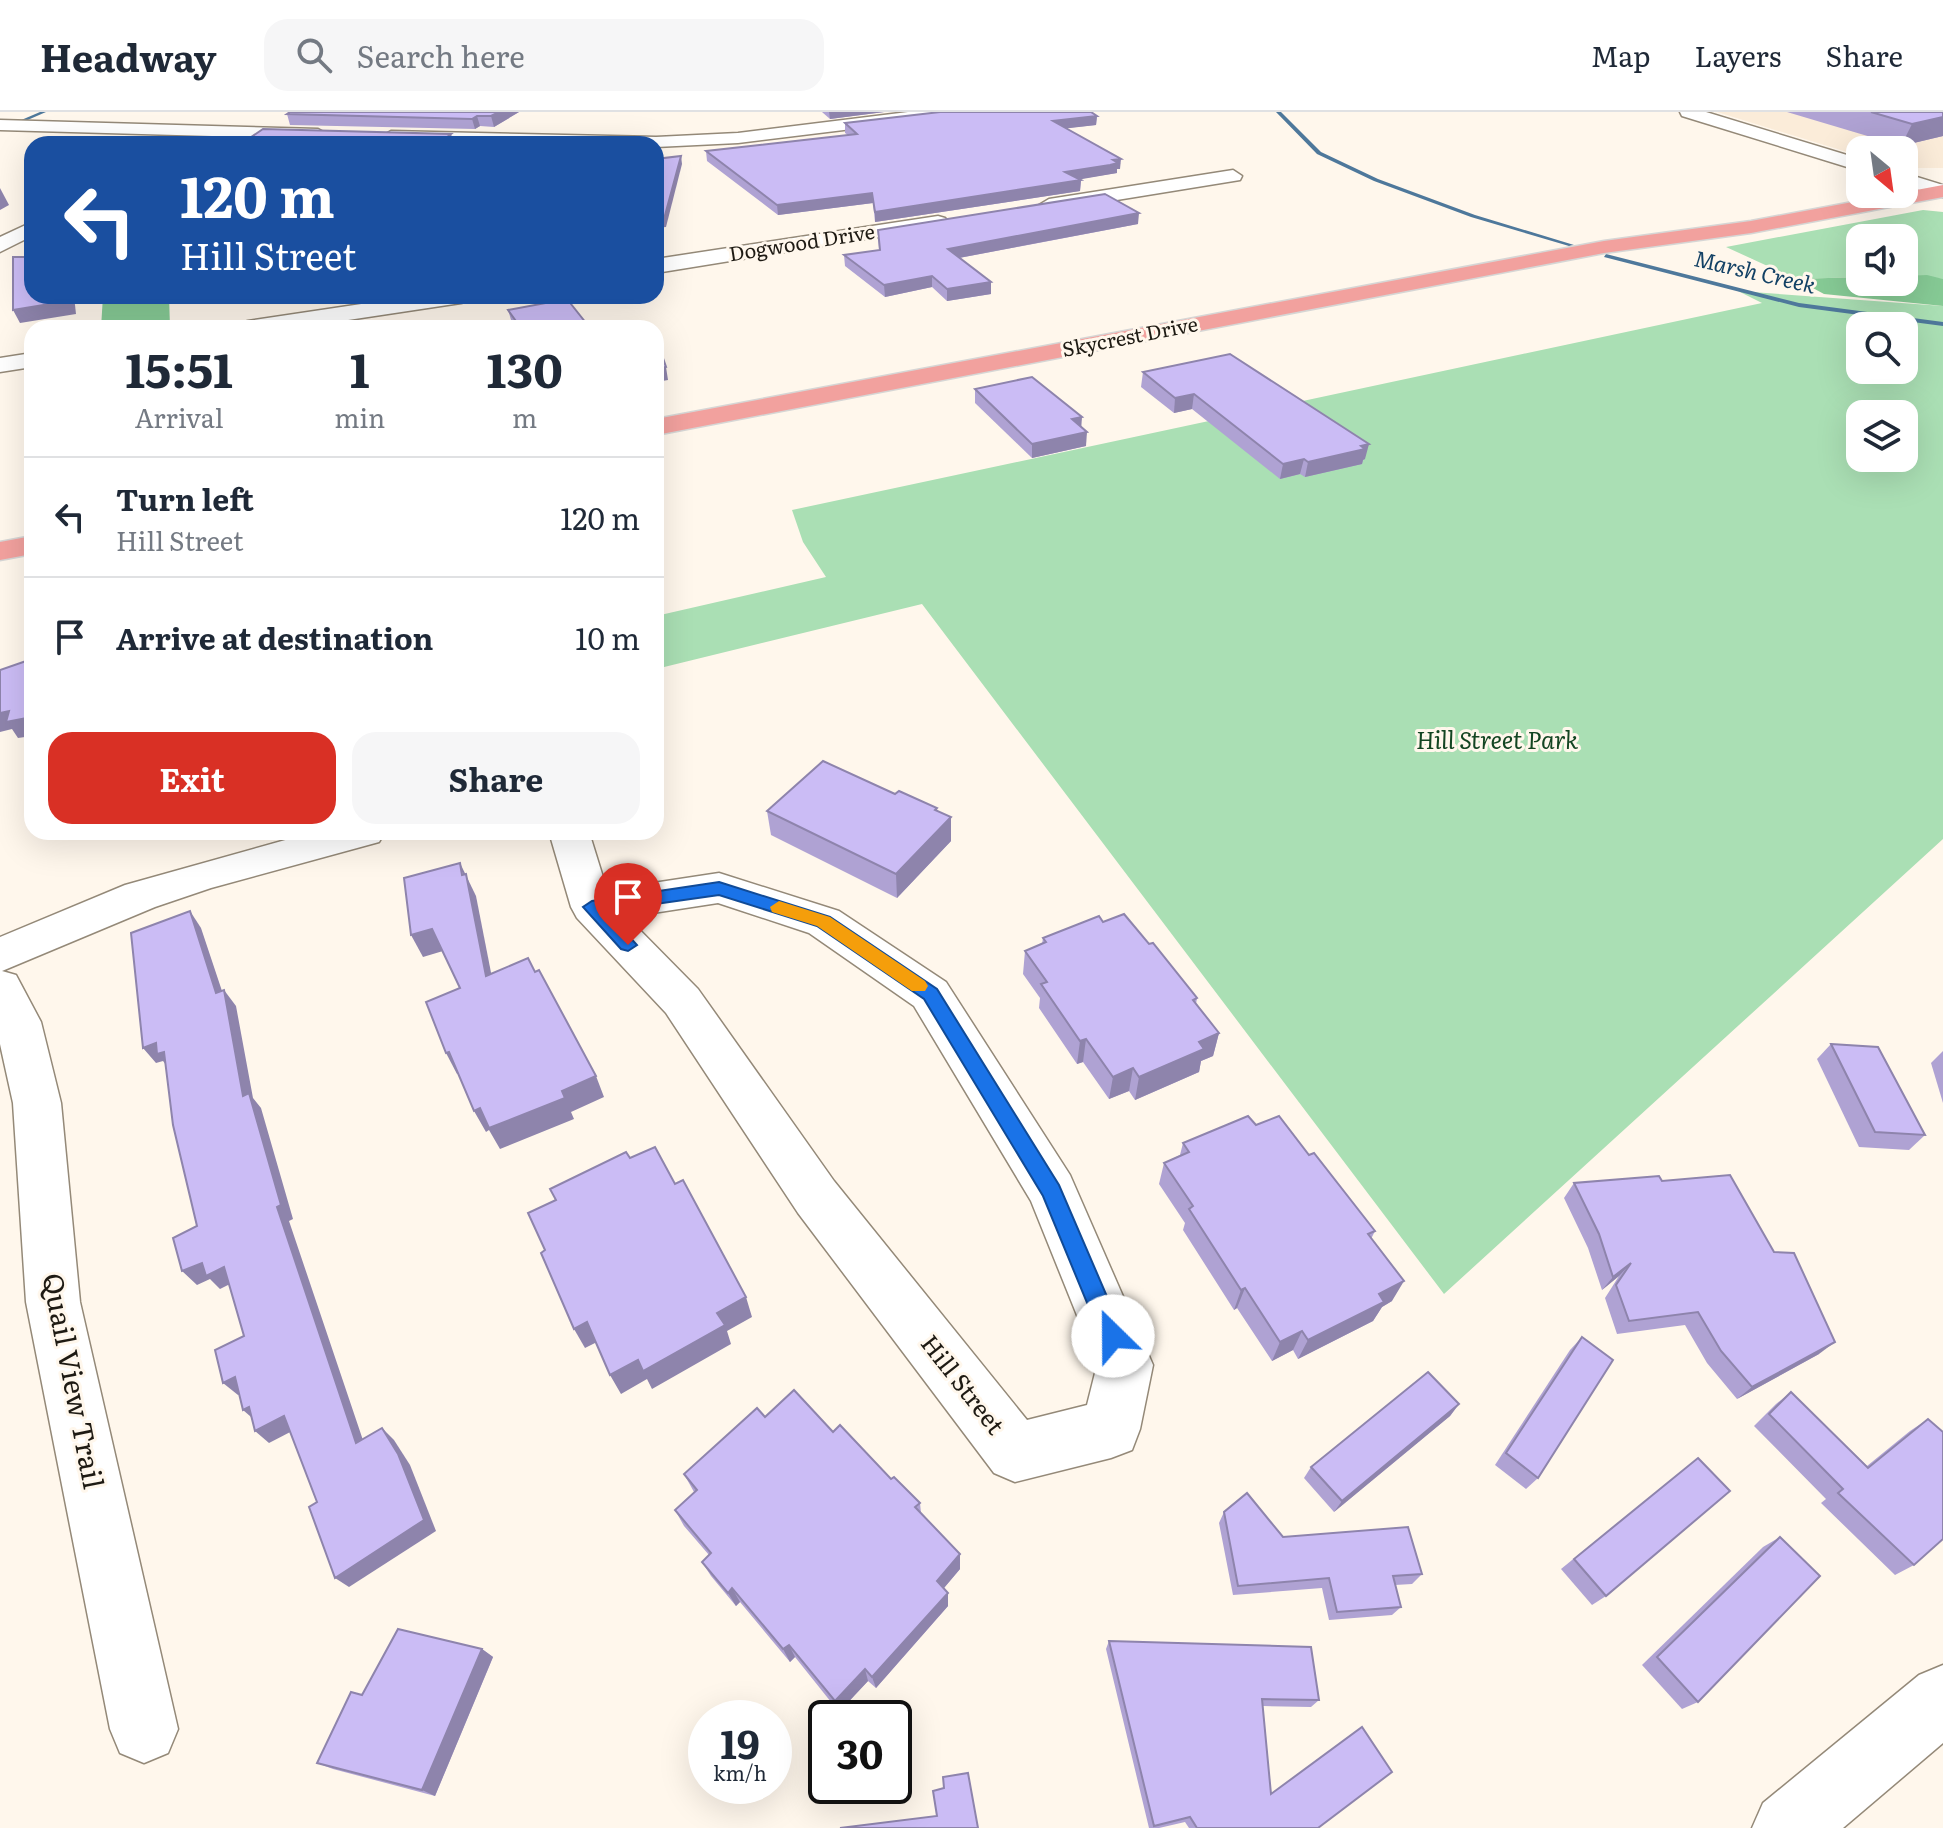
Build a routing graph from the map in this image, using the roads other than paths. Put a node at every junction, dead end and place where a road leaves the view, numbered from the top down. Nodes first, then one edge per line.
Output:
1 (233, 112) edge
2 (950, 112) edge
3 (1688, 112) edge
4 (549, 120) dead end
5 (0, 125) edge
6 (200, 130) junction
7 (337, 134) edge
8 (367, 135) edge
9 (189, 136) edge
10 (394, 136) edge
11 (531, 136) edge
12 (664, 142) edge
13 (1846, 161) edge
14 (1233, 176) dead end
15 (1943, 177) edge
16 (1918, 180) edge
17 (1918, 184) edge
18 (1943, 191) edge
19 (1846, 195) edge
20 (1032, 207) edge
21 (954, 219) edge
22 (24, 232) edge
23 (0, 246) edge
24 (1604, 247) junction
25 (664, 265) edge
26 (436, 304) edge
27 (396, 317) edge
28 (356, 320) edge
29 (24, 361) edge
30 (0, 365) edge
31 (664, 425) edge
32 (24, 546) edge
33 (0, 551) edge
34 (335, 840) edge
35 (571, 840) edge
36 (592, 907) junction
37 (0, 955) edge
38 (0, 987) edge
39 (1943, 1699) edge
40 (144, 1729) dead end
41 (1788, 1828) edge

1 - 6 street
2 - 12 street
3 - 13 street
4 - 11 street
5 - 6 street
6 - 7 street
6 - 9 street
8 - 10 street
14 - 20 street
15 - 16 main road
17 - 18 street
18 - 24 main road, Skycrest Drive
19 - 24 main road, Skycrest Drive
21 - 25 street, Dogwood Drive
22 - 23 street
24 - 31 main road, Skycrest Drive
26 - 27 street
27 - 28 street
29 - 30 street
32 - 33 main road
34 - 37 street
35 - 36 street, Hill Street
36 - 36 street, Hill Street
38 - 40 street, Quail View Trail
39 - 41 street

